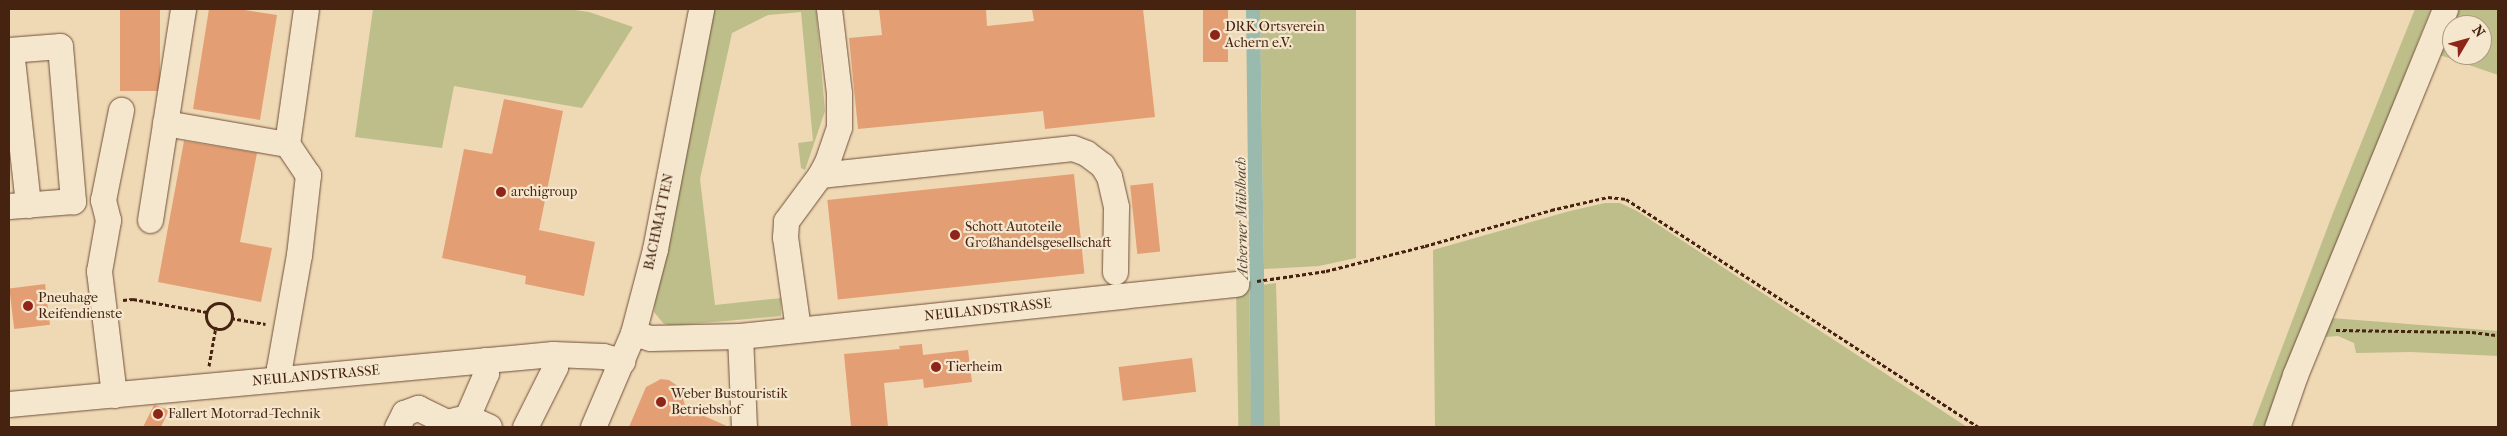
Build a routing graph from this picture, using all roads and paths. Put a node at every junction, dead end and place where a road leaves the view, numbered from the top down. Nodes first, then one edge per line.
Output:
1 (183, 9) edge
2 (306, 9) edge
3 (701, 9) edge
4 (829, 9) edge
5 (2446, 9) edge
6 (10, 50) edge
7 (121, 110) dead end
8 (165, 123) junction
9 (287, 144) junction
10 (820, 175) junction
11 (18, 206) edge
12 (150, 220) dead end
13 (1115, 272) dead end
14 (1280, 277) dead end
15 (1236, 284) dead end
16 (103, 302) junction
17 (208, 312) junction
18 (231, 318) junction
19 (216, 327) junction
20 (286, 328) junction
21 (798, 329) junction
22 (2315, 329) junction
23 (633, 332) junction
24 (2498, 335) edge
25 (740, 336) junction
26 (553, 354) junction
27 (485, 360) junction
28 (622, 361) junction
29 (207, 375) dead end
30 (281, 379) junction
31 (114, 395) junction
32 (9, 404) edge
33 (467, 417) junction
34 (398, 427) edge
35 (489, 427) edge
36 (525, 427) edge
37 (593, 427) edge
38 (744, 427) edge
39 (1978, 427) edge
40 (2277, 427) edge

1 - 8 street
2 - 9 street
3 - 23 street, BACHMATTEN
4 - 10 street
5 - 22 street
6 - 11 street
6 - 11 street
7 - 16 street
8 - 9 street
8 - 12 street
9 - 20 street
10 - 13 street
10 - 21 street
14 - 39 path
15 - 21 street, NEULANDSTRASSE
16 - 17 path
16 - 31 street
17 - 18 path
17 - 19 path
18 - 19 path
18 - 20 path
19 - 29 path
20 - 30 street
21 - 25 street, NEULANDSTRASSE
22 - 24 path
22 - 40 street
23 - 25 street, NEULANDSTRASSE
23 - 28 street, BACHMATTEN
25 - 38 street
26 - 27 street, NEULANDSTRASSE
26 - 28 street, NEULANDSTRASSE
26 - 36 street
27 - 30 street, NEULANDSTRASSE
27 - 33 street
28 - 37 street, BACHMATTEN
30 - 31 street, NEULANDSTRASSE
31 - 32 street, NEULANDSTRASSE
33 - 34 street
33 - 35 street

